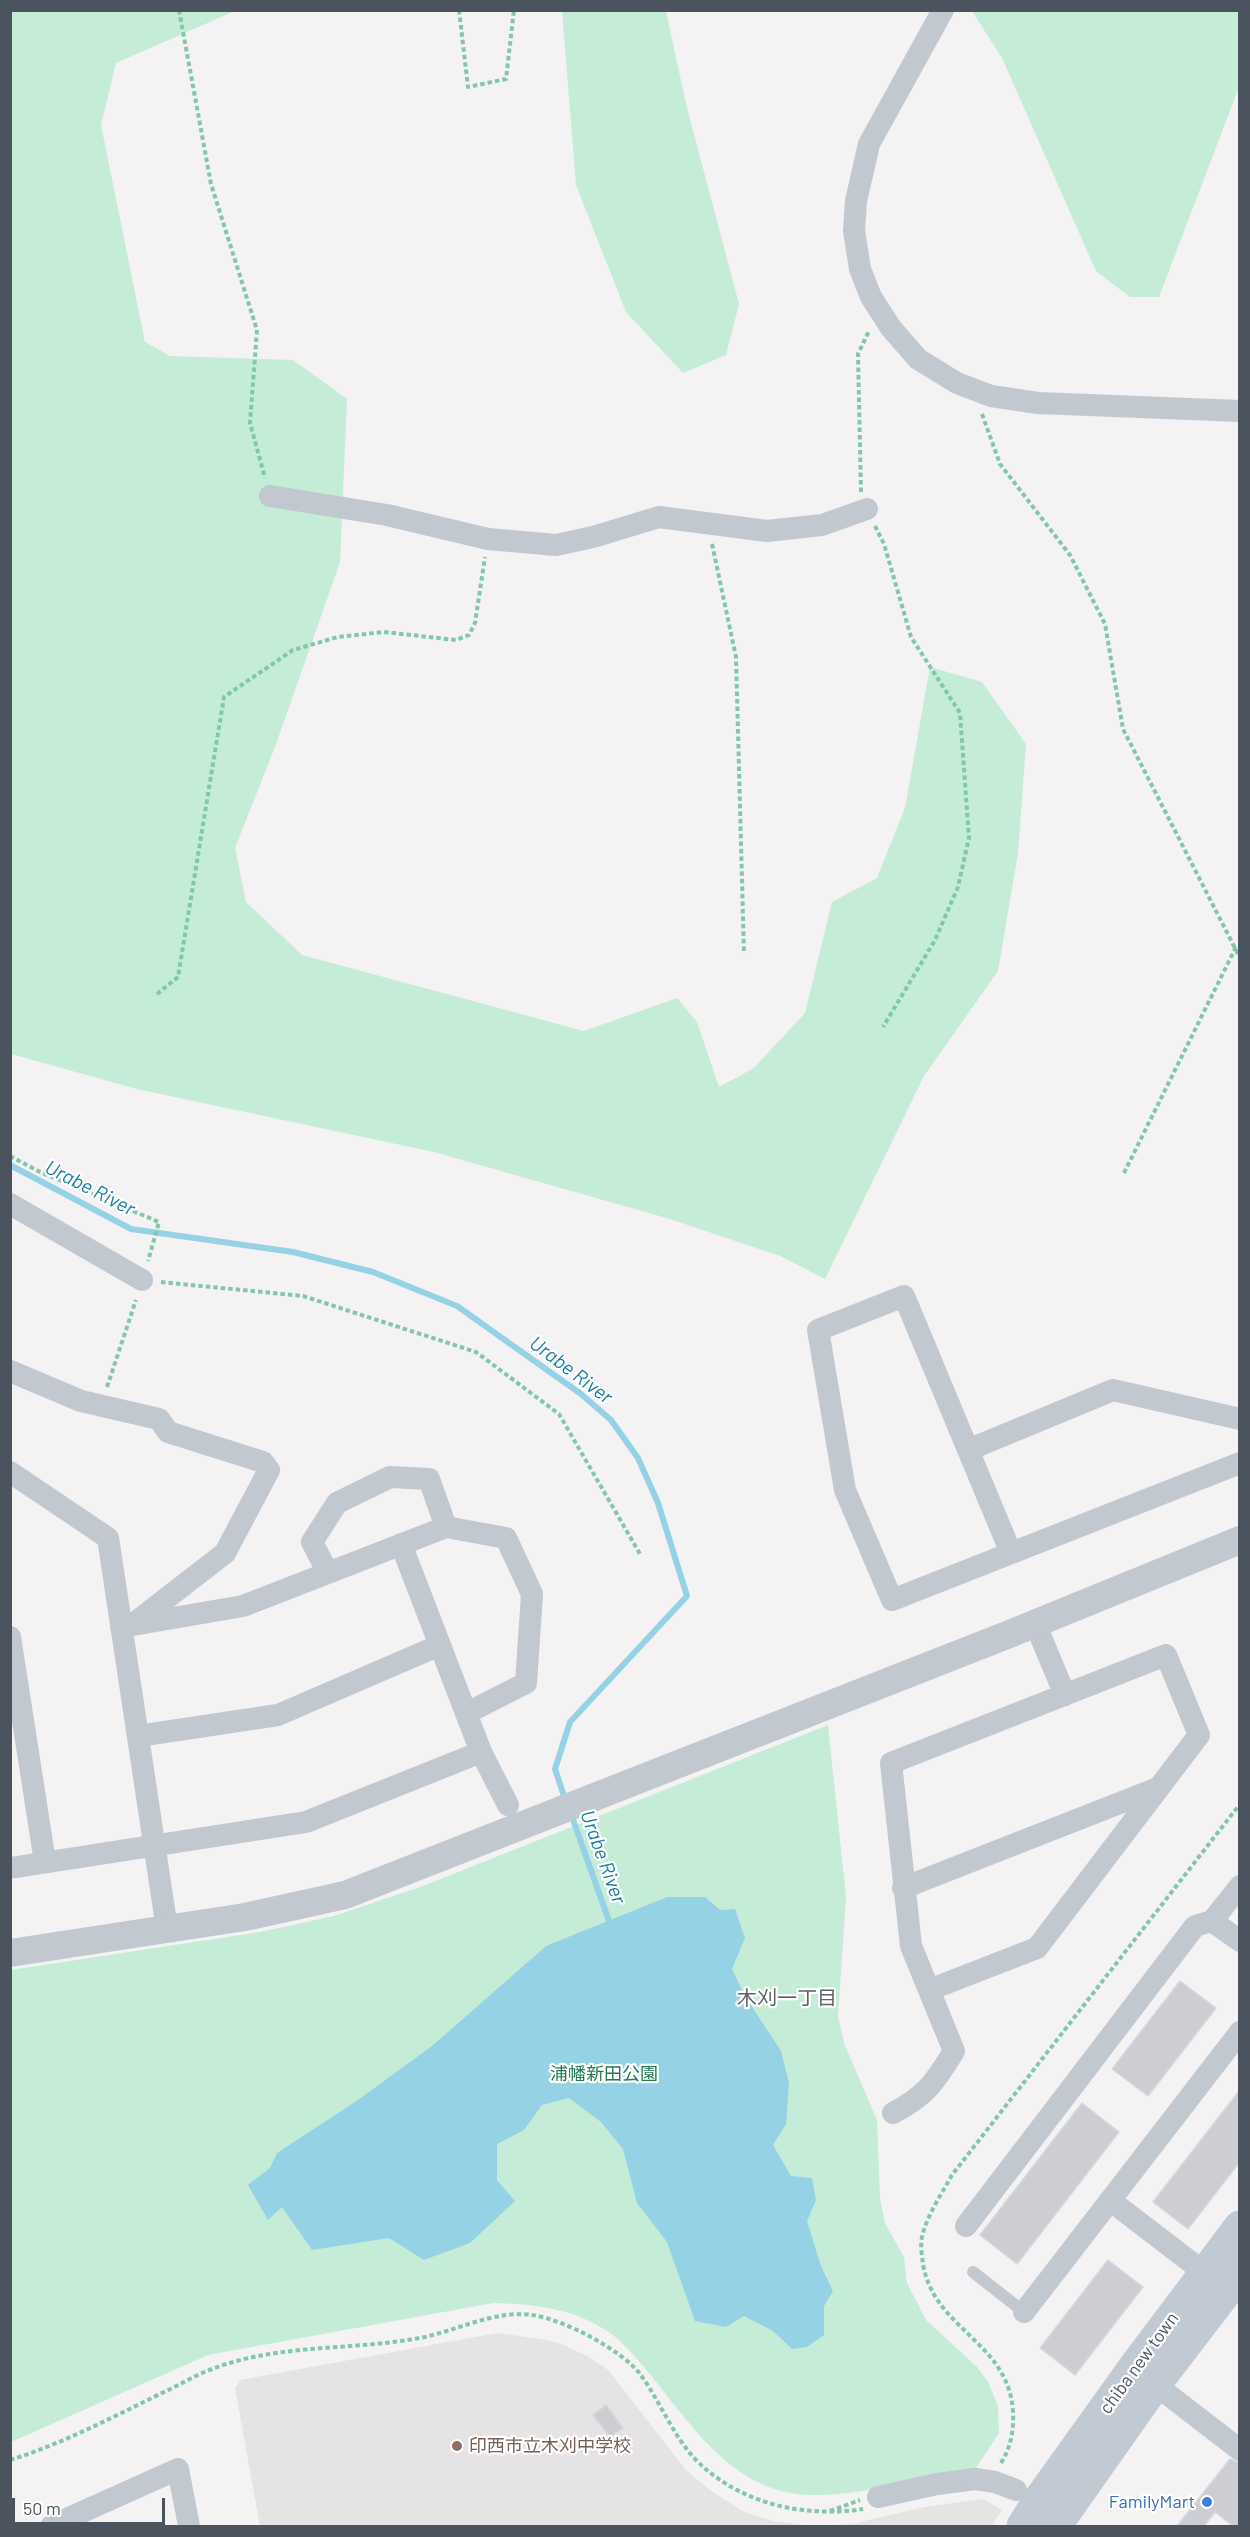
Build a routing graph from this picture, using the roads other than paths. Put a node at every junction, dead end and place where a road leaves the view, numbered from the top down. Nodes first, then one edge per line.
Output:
1 (943, 10) edge
2 (1239, 411) edge
3 (270, 496) road end
4 (867, 509) road end
5 (10, 1204) edge
6 (142, 1280) road end
7 (10, 1371) edge
8 (1239, 1419) edge
9 (968, 1450) junction
10 (1239, 1463) edge
11 (10, 1472) edge
12 (446, 1527) junction
13 (1239, 1540) edge
14 (401, 1544) junction
15 (1011, 1553) junction
16 (328, 1573) junction
17 (1035, 1623) junction
18 (127, 1626) junction
19 (10, 1637) edge
20 (440, 1645) junction
21 (1065, 1695) junction
22 (467, 1713) junction
23 (138, 1736) junction
24 (481, 1752) junction
25 (1160, 1787) junction
26 (508, 1805) dead end
27 (154, 1846) junction
28 (45, 1862) junction
29 (10, 1868) edge
30 (1239, 1886) edge
31 (903, 1888) junction
32 (1212, 1921) junction
33 (167, 1929) junction
34 (1239, 1941) edge
35 (10, 1953) edge
36 (929, 1990) junction
37 (1239, 2032) edge
38 (893, 2113) dead end
39 (1111, 2201) junction
40 (966, 2226) dead end
41 (1239, 2227) edge
42 (973, 2272) dead end
43 (1205, 2273) junction
44 (1239, 2273) edge
45 (1024, 2312) joint
46 (1144, 2376) junction
47 (1239, 2450) edge
48 (872, 2503) road end
49 (1043, 2508) edge
50 (51, 2526) edge
51 (189, 2526) edge
52 (1023, 2526) edge

1 - 2 street
3 - 4 street
5 - 6 street
7 - 18 street
8 - 9 street
9 - 15 street
9 - 15 street
10 - 15 street
11 - 18 street
12 - 14 street
12 - 16 street
12 - 22 street
13 - 17 street
14 - 16 street
14 - 20 street
16 - 18 street
17 - 21 street
17 - 33 street
18 - 23 street
19 - 28 street
20 - 22 street
20 - 23 street
21 - 25 street
21 - 31 street
22 - 24 street
23 - 27 street
24 - 26 street
24 - 27 street
25 - 31 street
25 - 36 street
27 - 28 street
27 - 33 street
28 - 29 street
30 - 32 street
31 - 36 street
32 - 34 street
32 - 40 street
33 - 35 street
36 - 38 street
37 - 39 street
39 - 43 street
39 - 45 street
41 - 43 main road, chiba new town
42 - 45 lane
43 - 46 main road, chiba new town
44 - 46 main road, chiba new town
46 - 47 street
46 - 49 main road, chiba new town
48 - 49 street, bridge
49 - 52 main road, chiba new town, bridge
50 - 51 street

